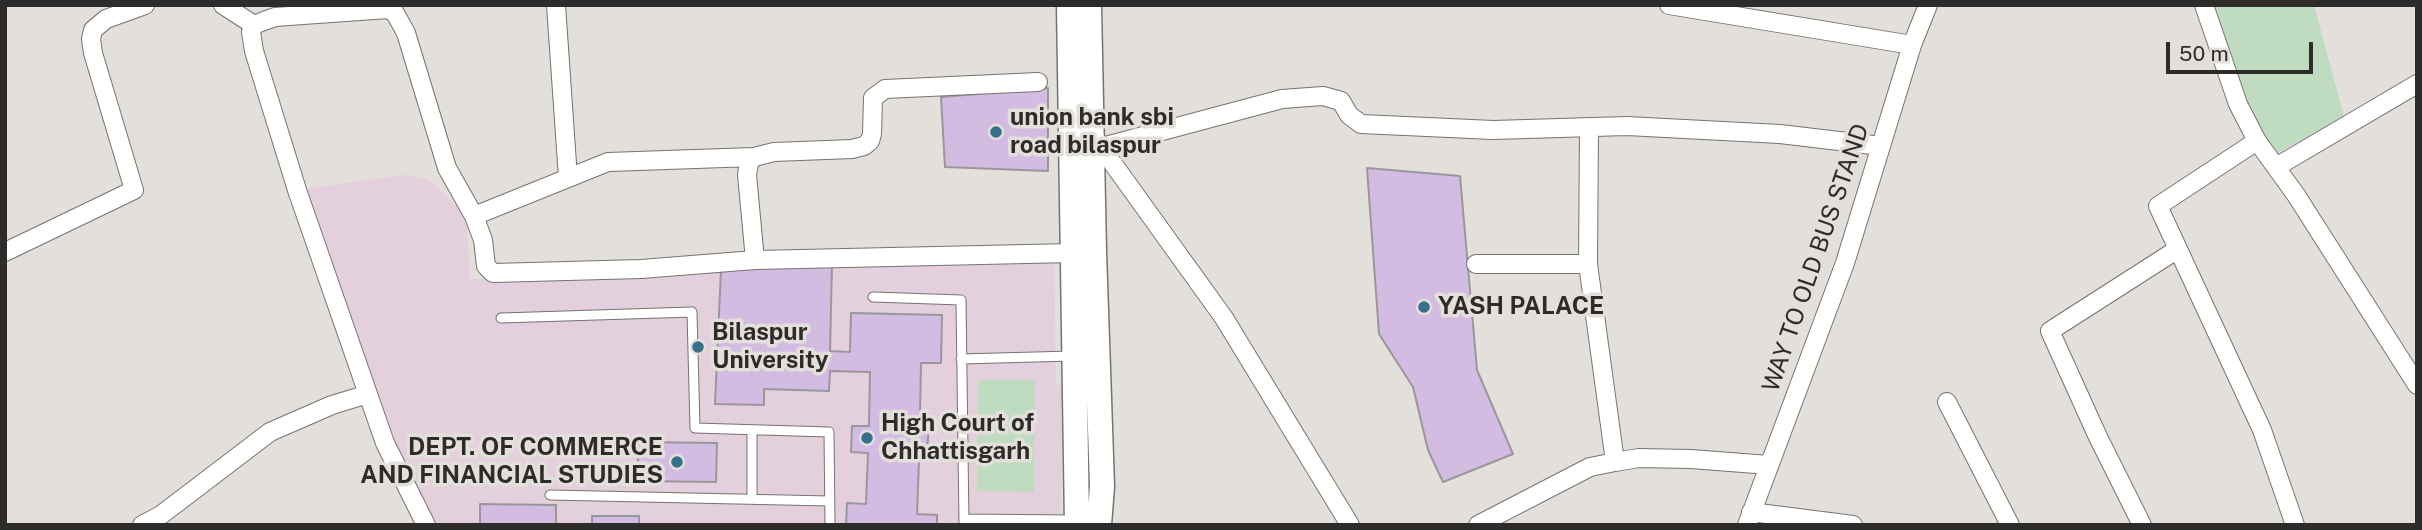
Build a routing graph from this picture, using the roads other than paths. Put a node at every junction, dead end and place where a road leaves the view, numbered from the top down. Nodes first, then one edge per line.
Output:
1 (145, 5) edge
2 (223, 5) edge
3 (556, 5) edge
4 (1069, 5) edge
5 (1089, 5) edge
6 (1669, 5) edge
7 (1928, 5) edge
8 (2204, 5) edge
9 (259, 17) edge
10 (1912, 45) junction
11 (1038, 82) dead end
12 (2417, 84) edge
13 (1589, 128) junction
14 (2257, 141) junction
15 (1098, 142) junction
16 (1881, 146) junction
17 (754, 157) junction
18 (2276, 167) junction
19 (568, 178) junction
20 (474, 216) junction
21 (2178, 249) junction
22 (5, 252) edge
23 (1072, 253) junction
24 (755, 260) junction
25 (1476, 264) dead end
26 (1588, 264) junction
27 (873, 297) dead end
28 (501, 318) dead end
29 (1075, 356) junction
30 (961, 359) junction
31 (2417, 385) edge
32 (368, 394) junction
33 (1947, 402) dead end
34 (752, 430) junction
35 (1615, 462) junction
36 (1769, 465) junction
37 (550, 495) dead end
38 (752, 499) junction
39 (830, 501) junction
40 (1749, 519) edge
41 (163, 520) edge
42 (964, 522) edge
43 (1088, 523) edge
44 (142, 525) edge
45 (426, 525) edge
46 (830, 525) edge
47 (1350, 525) edge
48 (1478, 525) edge
49 (1853, 525) edge
50 (2010, 525) edge
51 (2142, 525) edge
52 (2295, 525) edge

1 - 22 street
2 - 9 street
3 - 19 street
4 - 23 main road
5 - 15 main road
6 - 10 street
7 - 10 street, WAY TO OLD BUS STAND
8 - 14 street
9 - 20 street
9 - 32 street
10 - 16 street, WAY TO OLD BUS STAND
11 - 17 street
12 - 18 street
13 - 15 street
13 - 16 street
13 - 26 street
14 - 18 street
14 - 21 street
15 - 43 main road
15 - 47 street
16 - 36 street, WAY TO OLD BUS STAND
17 - 19 street
17 - 24 street
18 - 31 street
19 - 20 street
20 - 24 street
21 - 51 street
21 - 52 street
23 - 24 street
23 - 29 main road
25 - 26 street
26 - 35 street
27 - 30 lane
28 - 34 lane
29 - 30 lane
29 - 43 main road
30 - 42 lane
32 - 41 street
32 - 45 street
33 - 50 street
34 - 38 lane
34 - 39 lane
35 - 36 street
35 - 48 street
36 - 40 street, WAY TO OLD BUS STAND
37 - 38 lane
38 - 39 lane
39 - 46 lane
40 - 49 street
41 - 44 street
42 - 43 lane

